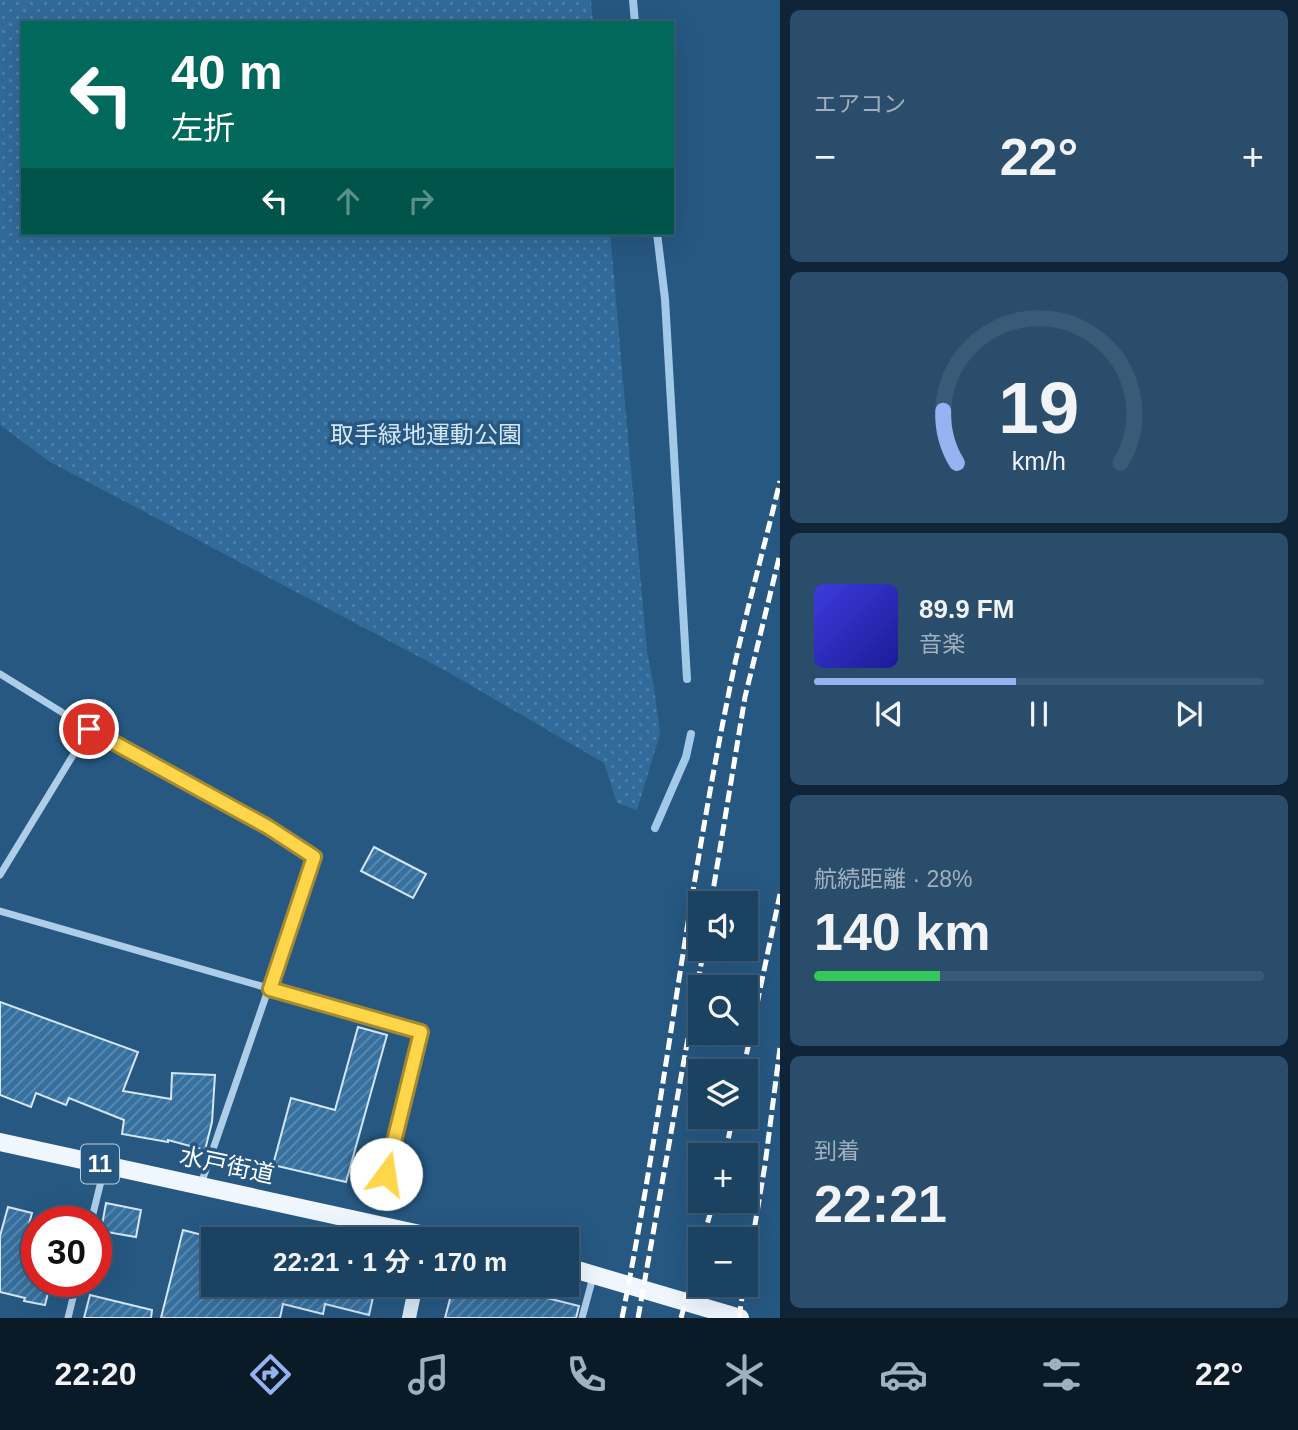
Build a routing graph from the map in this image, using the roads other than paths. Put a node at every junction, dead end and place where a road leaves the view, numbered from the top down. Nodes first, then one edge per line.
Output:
1 (0, 674) edge
2 (89, 729) junction
3 (0, 875) edge
4 (0, 911) edge
5 (270, 989) junction
6 (0, 1142) edge
7 (105, 1165) junction
8 (201, 1184) junction
9 (380, 1197) dead end
10 (96, 1206) edge
11 (385, 1227) edge
12 (579, 1270) edge
13 (594, 1273) junction
14 (73, 1297) edge
15 (413, 1297) edge
16 (68, 1318) edge
17 (409, 1318) edge
18 (582, 1318) edge
19 (740, 1318) edge

1 - 2 street
2 - 3 street
2 - 5 street
4 - 5 street
5 - 8 street
5 - 9 street
6 - 7 main road, 水戸街道 / 11
7 - 8 main road, 水戸街道 / 11
7 - 10 street
8 - 11 main road, 水戸街道 / 11
12 - 13 main road
13 - 18 street
13 - 19 main road
14 - 16 street
15 - 17 main road

